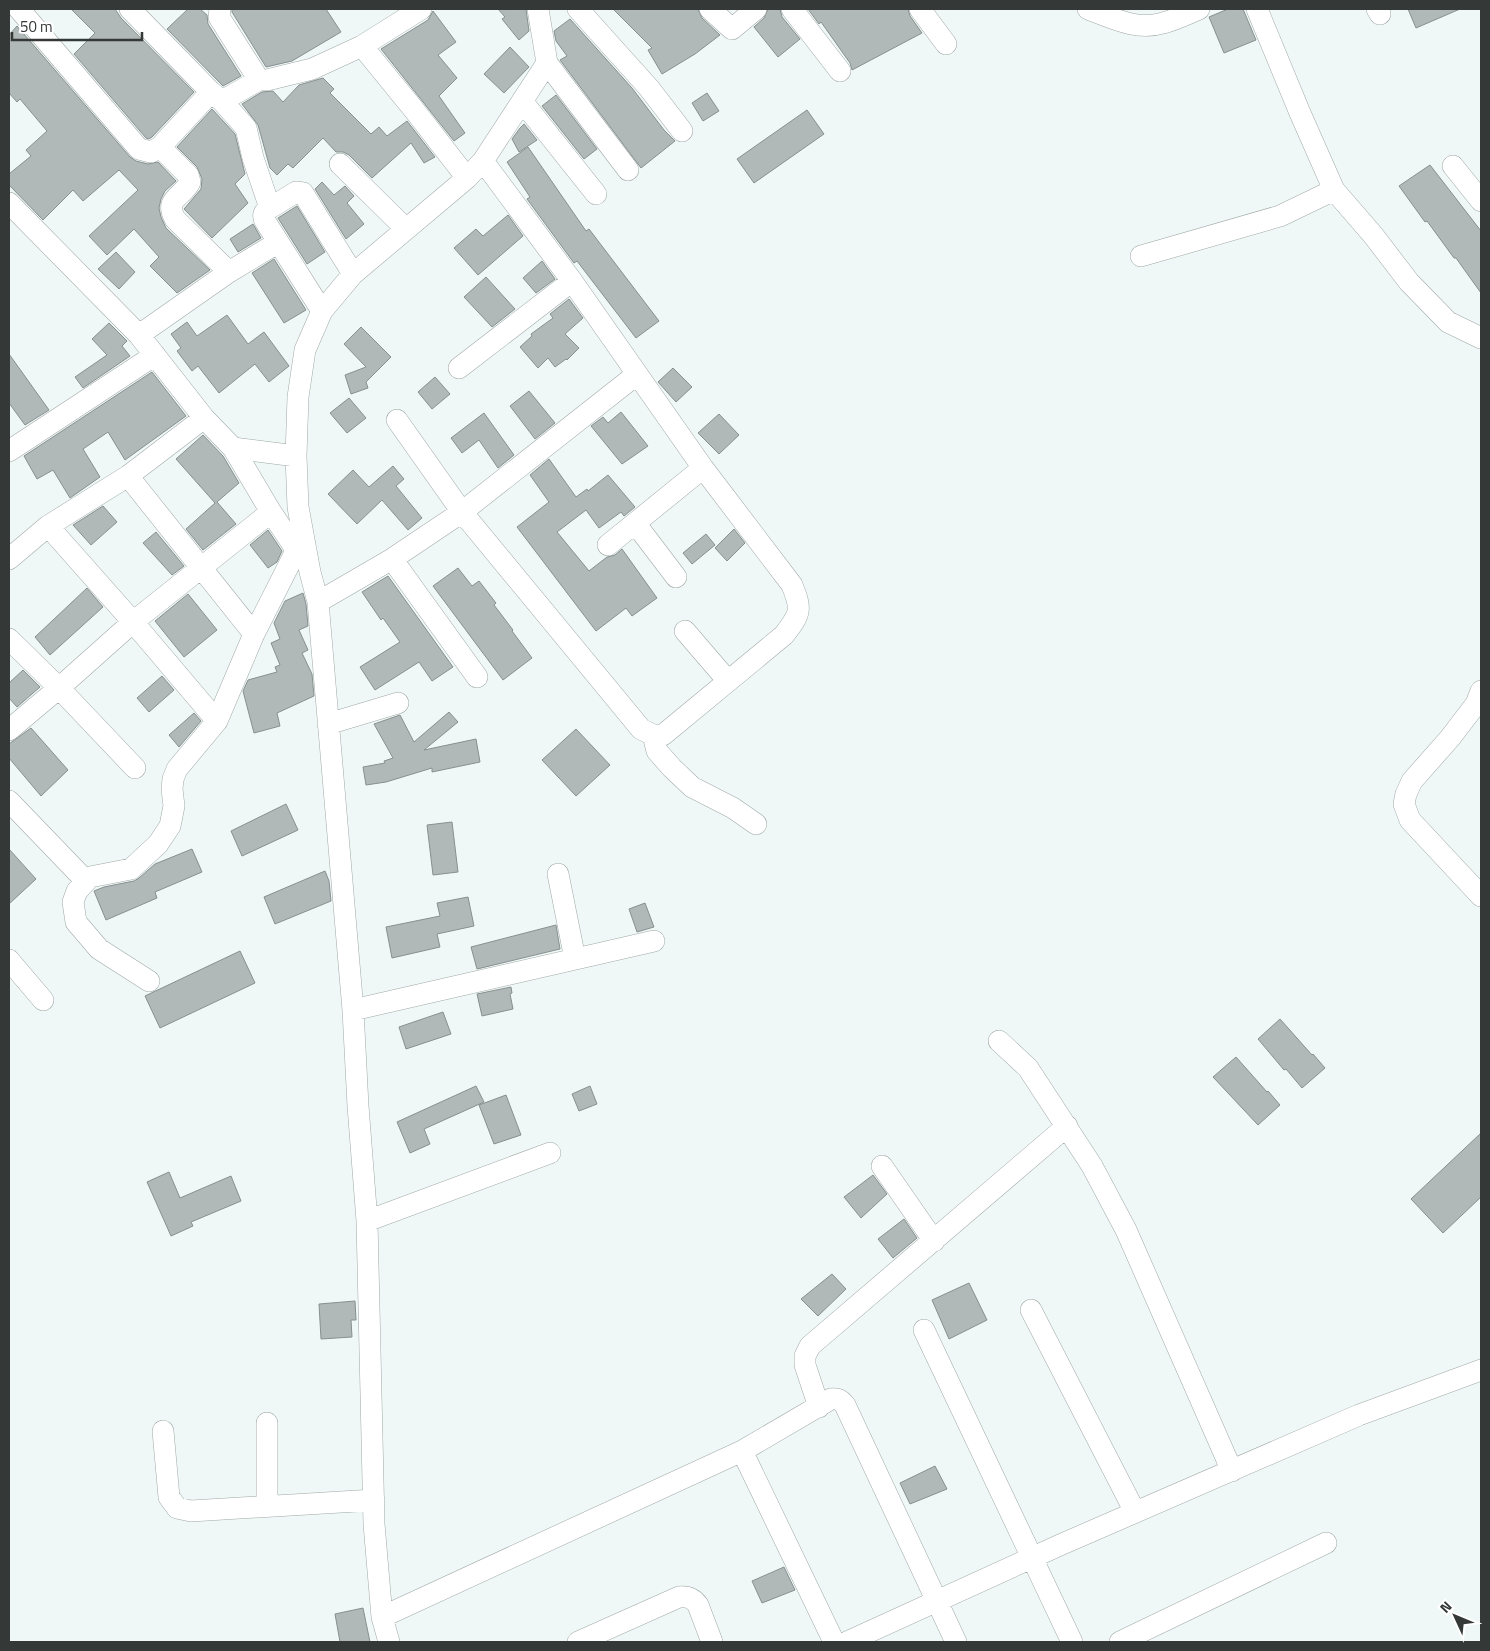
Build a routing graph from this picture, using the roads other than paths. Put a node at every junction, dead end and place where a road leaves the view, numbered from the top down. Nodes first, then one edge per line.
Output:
1 (19, 9) edge
2 (130, 9) edge
3 (220, 9) edge
4 (538, 9) edge
5 (578, 9) edge
6 (710, 9) edge
7 (756, 9) edge
8 (792, 9) edge
9 (920, 9) edge
10 (1088, 9) edge
11 (1199, 9) edge
12 (1256, 9) edge
13 (409, 12) edge
14 (1124, 16) edge
15 (946, 44) dead end
16 (362, 46) junction
17 (547, 63) junction
18 (840, 72) dead end
19 (259, 80) junction
20 (216, 97) junction
21 (522, 102) junction
22 (682, 131) dead end
23 (160, 147) junction
24 (483, 161) junction
25 (340, 164) dead end
26 (1453, 166) dead end
27 (628, 170) dead end
28 (467, 178) junction
29 (1334, 190) junction
30 (596, 194) dead end
31 (1481, 201) edge
32 (9, 203) edge
33 (270, 208) junction
34 (406, 228) junction
35 (277, 243) junction
36 (1141, 256) dead end
37 (229, 272) junction
38 (353, 274) junction
39 (572, 282) junction
40 (322, 311) junction
41 (139, 335) junction
42 (1481, 338) edge
43 (155, 355) junction
44 (459, 368) dead end
45 (636, 375) junction
46 (204, 418) junction
47 (397, 420) dead end
48 (11, 445) edge
49 (233, 448) junction
50 (296, 456) junction
51 (703, 468) junction
52 (128, 476) junction
53 (271, 512) junction
54 (462, 512) junction
55 (635, 523) junction
56 (48, 526) junction
57 (608, 545) dead end
58 (297, 549) junction
59 (9, 559) edge
60 (392, 559) junction
61 (200, 568) junction
62 (310, 572) junction
63 (676, 577) dead end
64 (318, 602) junction
65 (133, 622) junction
66 (685, 631) dead end
67 (254, 634) junction
68 (9, 638) edge
69 (477, 677) dead end
70 (728, 681) junction
71 (59, 688) junction
72 (1481, 691) edge
73 (398, 703) dead end
74 (217, 721) junction
75 (328, 724) junction
76 (9, 730) edge
77 (653, 735) junction
78 (134, 768) dead end
79 (9, 801) edge
80 (756, 824) dead end
81 (558, 874) dead end
82 (85, 880) junction
83 (1481, 896) edge
84 (654, 941) dead end
85 (575, 959) junction
86 (9, 960) edge
87 (149, 981) dead end
88 (43, 1000) dead end
89 (354, 1010) junction
90 (999, 1041) dead end
91 (1067, 1126) junction
92 (550, 1154) dead end
93 (882, 1166) dead end
94 (367, 1221) junction
95 (934, 1241) junction
96 (1031, 1310) dead end
97 (924, 1330) dead end
98 (1481, 1370) edge
99 (819, 1407) junction
100 (267, 1423) dead end
101 (163, 1431) dead end
102 (742, 1451) junction
103 (1232, 1470) junction
104 (374, 1500) junction
105 (267, 1506) junction
106 (1135, 1512) junction
107 (1326, 1543) dead end
108 (1033, 1557) junction
109 (938, 1601) junction
110 (382, 1617) junction
111 (388, 1642) edge
112 (578, 1642) edge
113 (712, 1642) edge
114 (834, 1642) edge
115 (846, 1642) edge
116 (956, 1642) edge
117 (1072, 1642) edge
118 (1120, 1642) edge

1 - 23 street
2 - 20 street
3 - 19 street
4 - 17 street
5 - 22 street
6 - 7 street
8 - 18 street
9 - 15 street
10 - 14 street
11 - 14 street
12 - 29 street
13 - 16 street
16 - 19 street
16 - 28 street
17 - 21 street
17 - 27 street
19 - 20 street
20 - 23 street
20 - 33 street
21 - 24 street
21 - 30 street
23 - 37 street
24 - 28 street
24 - 39 street
25 - 34 street
26 - 31 street
28 - 34 street
29 - 36 street
29 - 42 street
32 - 41 street
33 - 35 street
33 - 38 street
34 - 38 street
35 - 37 street
35 - 40 street
37 - 41 street
38 - 40 street
39 - 44 street
39 - 45 street
40 - 50 street
41 - 43 street
43 - 46 street
43 - 48 street
45 - 51 street
45 - 54 street
46 - 49 street
46 - 52 street
47 - 54 street
49 - 50 street
49 - 53 street
50 - 62 street
51 - 55 street
51 - 70 street
52 - 56 street
52 - 61 street
53 - 58 street
53 - 61 street
54 - 60 street
54 - 77 street
55 - 57 street
55 - 63 street
56 - 59 street
56 - 65 street
58 - 62 street
58 - 67 street
60 - 64 street
60 - 69 street
61 - 65 street
61 - 67 street
62 - 64 street
64 - 75 street
65 - 71 street
65 - 74 street
66 - 70 street
67 - 74 street
68 - 71 street
70 - 77 street
71 - 76 street
71 - 78 street
72 - 83 street
73 - 75 street
74 - 82 street
75 - 89 street
77 - 80 street
79 - 82 street
81 - 85 street
82 - 87 street
84 - 85 street
85 - 89 street
86 - 88 street
89 - 94 street
90 - 91 street
91 - 95 street
91 - 103 street
92 - 94 street
93 - 95 street
94 - 104 street
95 - 99 street
96 - 106 street
97 - 108 street
98 - 103 street
99 - 102 street
99 - 109 street
100 - 105 street
101 - 105 street
102 - 110 street
102 - 114 street
103 - 106 street
104 - 105 street
104 - 110 street
106 - 108 street
107 - 118 street
108 - 109 street
108 - 117 street
109 - 115 street
109 - 116 street
110 - 111 street
112 - 113 street

